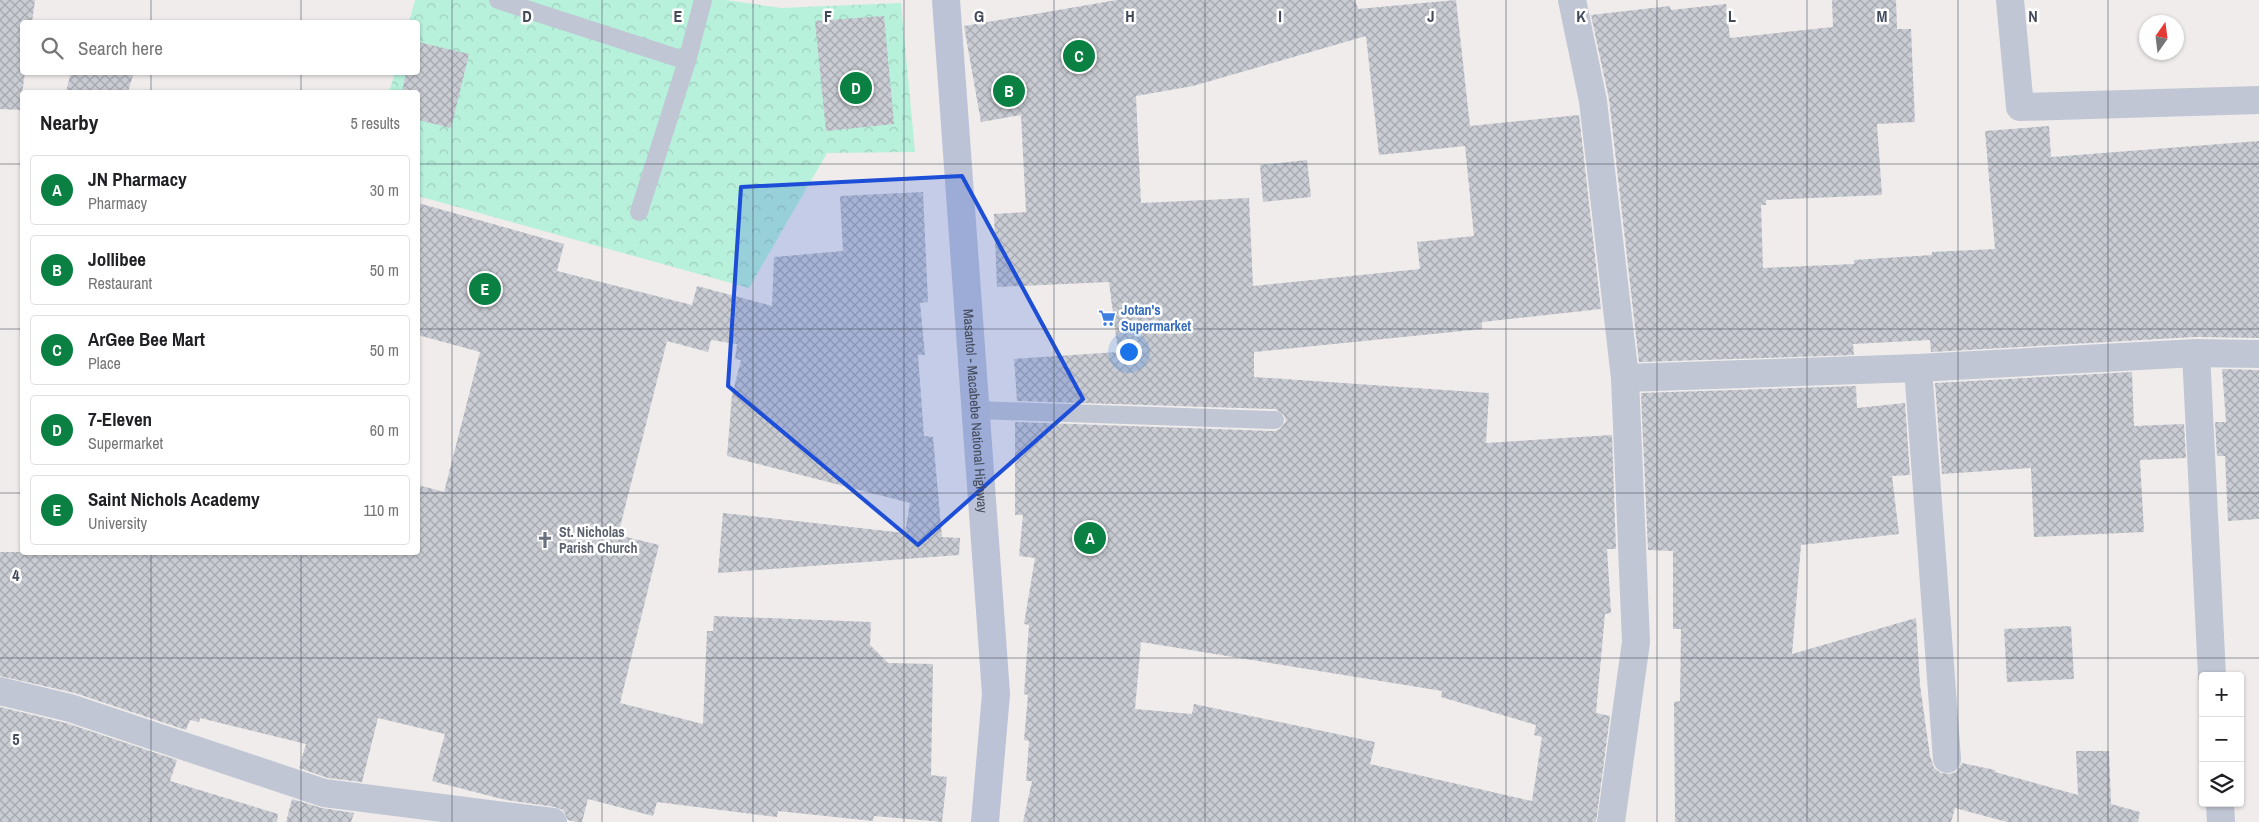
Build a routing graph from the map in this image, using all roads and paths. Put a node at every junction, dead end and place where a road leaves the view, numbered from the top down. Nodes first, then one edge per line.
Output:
1 (498, 0) edge
2 (703, 0) edge
3 (946, 0) edge
4 (1572, 0) edge
5 (2010, 0) edge
6 (687, 61) junction
7 (2259, 100) edge
8 (639, 212) dead end
9 (2196, 353) junction
10 (2259, 354) edge
11 (1918, 368) junction
12 (1625, 378) junction
13 (975, 410) junction
14 (1275, 420) dead end
15 (2212, 672) edge
16 (0, 691) edge
17 (1947, 759) dead end
18 (2220, 807) edge
19 (553, 822) edge
20 (985, 822) edge
21 (1611, 822) edge
22 (2221, 822) edge

1 - 6 lane
2 - 6 lane
3 - 13 main road, Masantol - Macabebe National Highway
4 - 12 street
5 - 7 street
6 - 8 lane
9 - 10 street
9 - 11 street
9 - 15 street
11 - 12 street
11 - 17 street
12 - 21 street
13 - 14 lane
13 - 20 main road, Masantol - Macabebe National Highway
16 - 19 street
18 - 22 street

